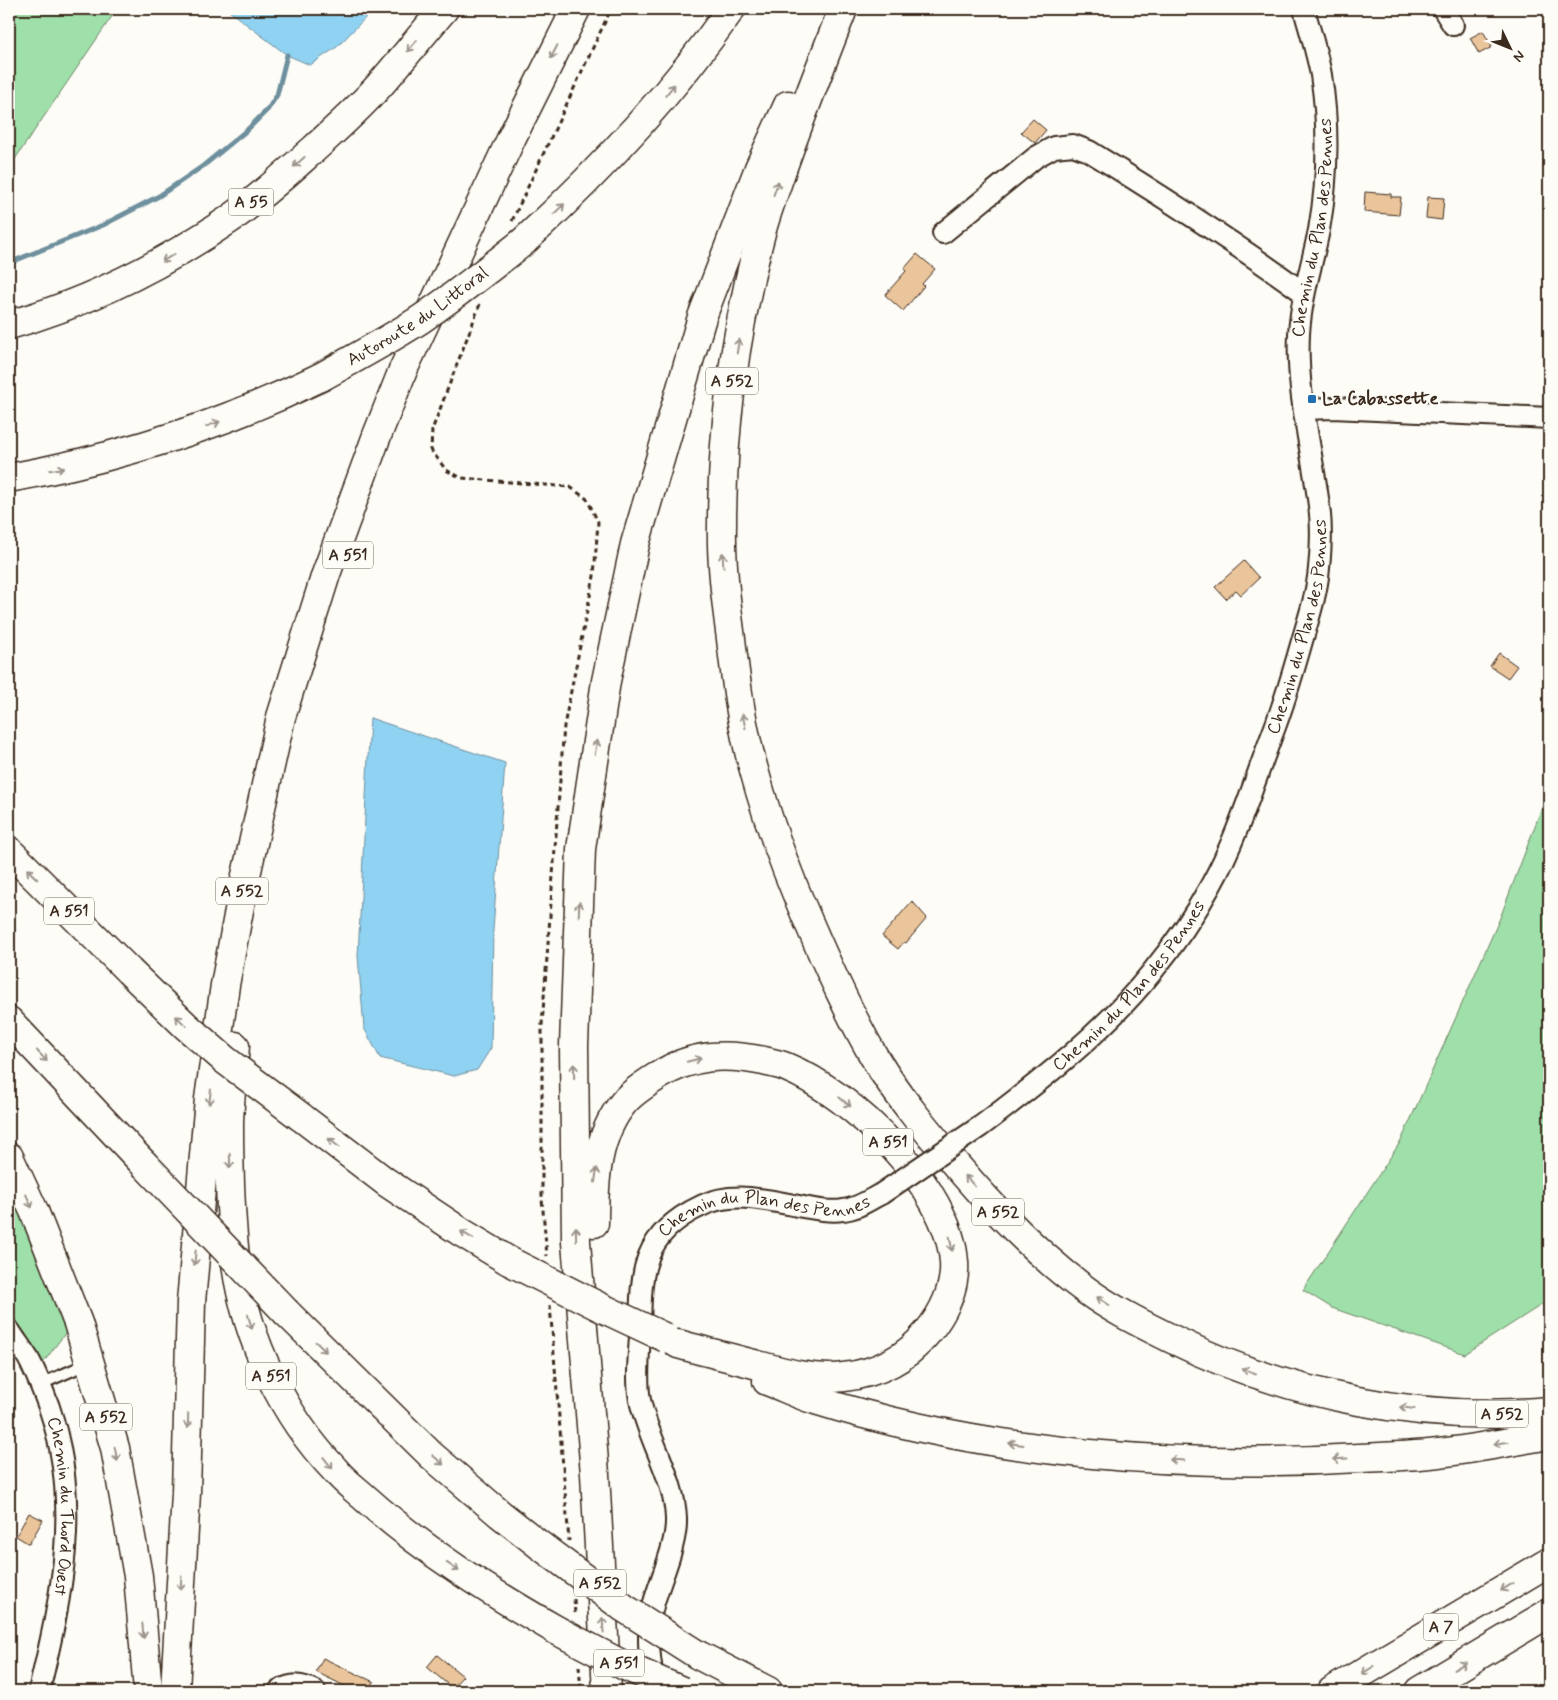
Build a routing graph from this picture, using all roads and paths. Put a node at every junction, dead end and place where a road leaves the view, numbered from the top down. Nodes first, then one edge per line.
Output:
1 (444, 9) edge
2 (576, 9) edge
3 (611, 9) edge
4 (731, 9) edge
5 (831, 9) edge
6 (843, 9) edge
7 (1304, 9) edge
8 (512, 137) junction
9 (943, 233) dead end
10 (516, 234) junction
11 (1304, 293) junction
12 (481, 301) dead end
13 (9, 326) edge
14 (1304, 409) junction
15 (1549, 418) edge
16 (9, 478) edge
17 (9, 851) edge
18 (9, 1021) edge
19 (9, 1157) edge
20 (547, 1258) dead end
21 (550, 1297) dead end
22 (9, 1330) edge
23 (672, 1341) junction
24 (90, 1362) junction
25 (40, 1384) junction
26 (1549, 1411) edge
27 (1549, 1435) edge
28 (594, 1474) junction
29 (570, 1551) dead end
30 (1549, 1562) edge
31 (573, 1590) dead end
32 (1549, 1613) edge
33 (567, 1625) junction
34 (579, 1658) dead end
35 (39, 1691) edge
36 (148, 1691) edge
37 (175, 1691) edge
38 (279, 1691) edge
39 (316, 1691) edge
40 (581, 1691) edge
41 (607, 1691) edge
42 (656, 1691) edge
43 (682, 1691) edge
44 (768, 1691) edge
45 (1332, 1691) edge
46 (1419, 1691) edge

1 -> 13 highway, A 55
2 -> 8 highway, A 552
3 - 10 path
10 -> 4 highway, Autoroute du Littoral
28 -> 5 highway, A 552
26 -> 6 highway, A 552
7 - 11 street, Chemin du Plan des Pennes
8 -> 33 highway, A 551
8 -> 37 highway, A 552
9 - 11 street
16 -> 10 highway, Autoroute du Littoral, bridge
11 - 14 street, Chemin du Plan des Pennes
12 - 20 path
14 - 15 street
14 - 42 street, Chemin du Plan des Pennes, bridge
23 -> 17 highway, A 551, bridge
18 -> 44 highway, A 551, bridge
19 -> 24 highway, A 552
21 - 29 path
22 - 25 street, Chemin du Thord Ouest
27 -> 23 highway, A 551
28 -> 23 highway, A 551
24 - 25 lane
24 -> 36 highway, A 552
25 - 35 street, Chemin du Thord Ouest
41 -> 28 highway, A 552
30 -> 45 highway, A 7
31 - 33 path
46 -> 32 highway, A 7
33 - 43 highway, A 551, bridge
34 - 40 path
38 - 39 street

